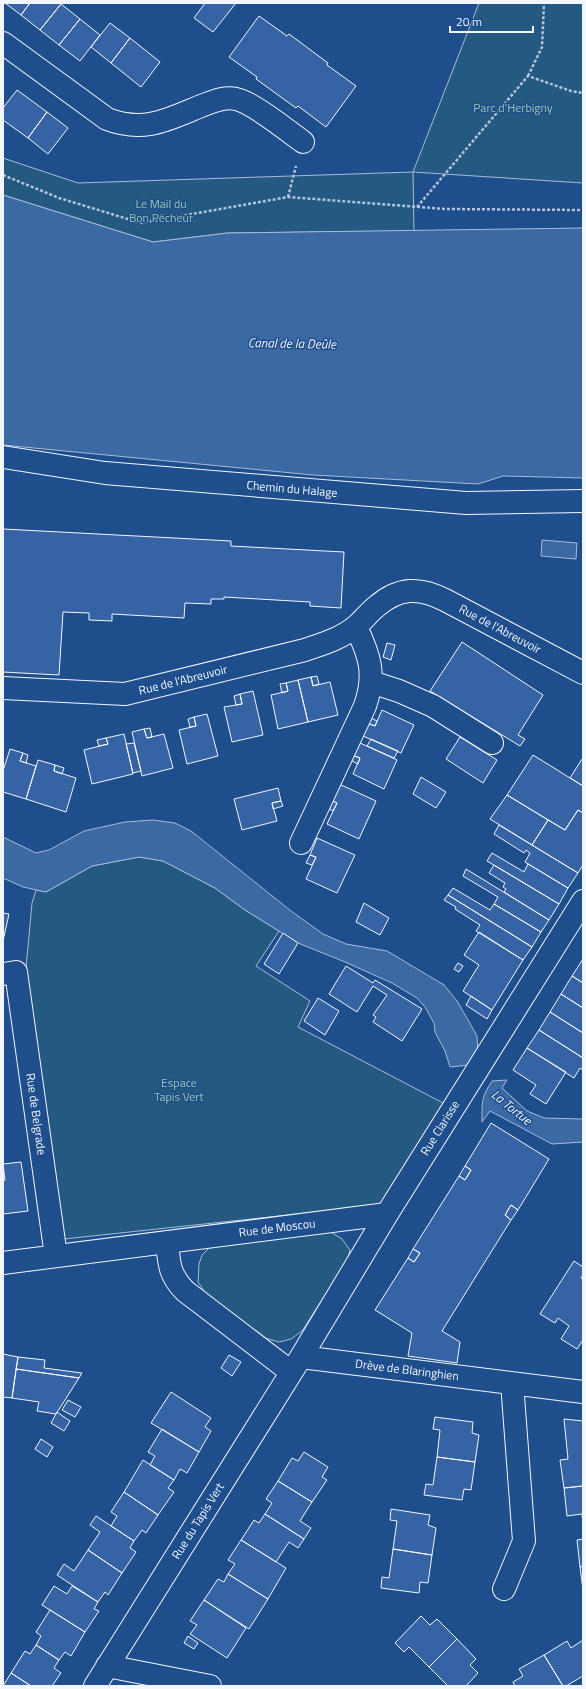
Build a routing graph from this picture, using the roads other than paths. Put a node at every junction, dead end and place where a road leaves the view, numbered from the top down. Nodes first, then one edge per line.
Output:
1 (3, 44) edge
2 (303, 142) road end
3 (3, 457) edge
4 (583, 501) edge
5 (356, 627) junction
6 (583, 673) edge
7 (371, 682) junction
8 (3, 688) edge
9 (492, 742) dead end
10 (302, 843) dead end
11 (583, 901) edge
12 (10, 973) edge
13 (387, 1214) junction
14 (167, 1242) junction
15 (56, 1256) junction
16 (3, 1263) edge
17 (296, 1365) junction
18 (512, 1383) junction
19 (583, 1392) edge
20 (504, 1589) dead end
21 (107, 1666) junction
22 (94, 1686) edge
23 (210, 1686) edge

1 - 2 street
3 - 4 street, Chemin du Halage
5 - 6 street, Rue de l'Abreuvoir
5 - 7 street
5 - 8 street, Rue de l'Abreuvoir
7 - 9 street
7 - 10 street
11 - 13 street, Rue Clarisse
12 - 15 street, Rue de Belgrade
13 - 14 street, Rue de Moscou
13 - 17 street, Rue Clarisse
14 - 15 street, Rue de Moscou
14 - 17 street
15 - 16 street, Rue de Moscou
17 - 18 street, Drève de Blaringhien
17 - 21 street, Rue du Tapis Vert
18 - 19 street, Drève de Blaringhien
18 - 20 street
21 - 22 street, Rue du Tapis Vert
21 - 23 street

